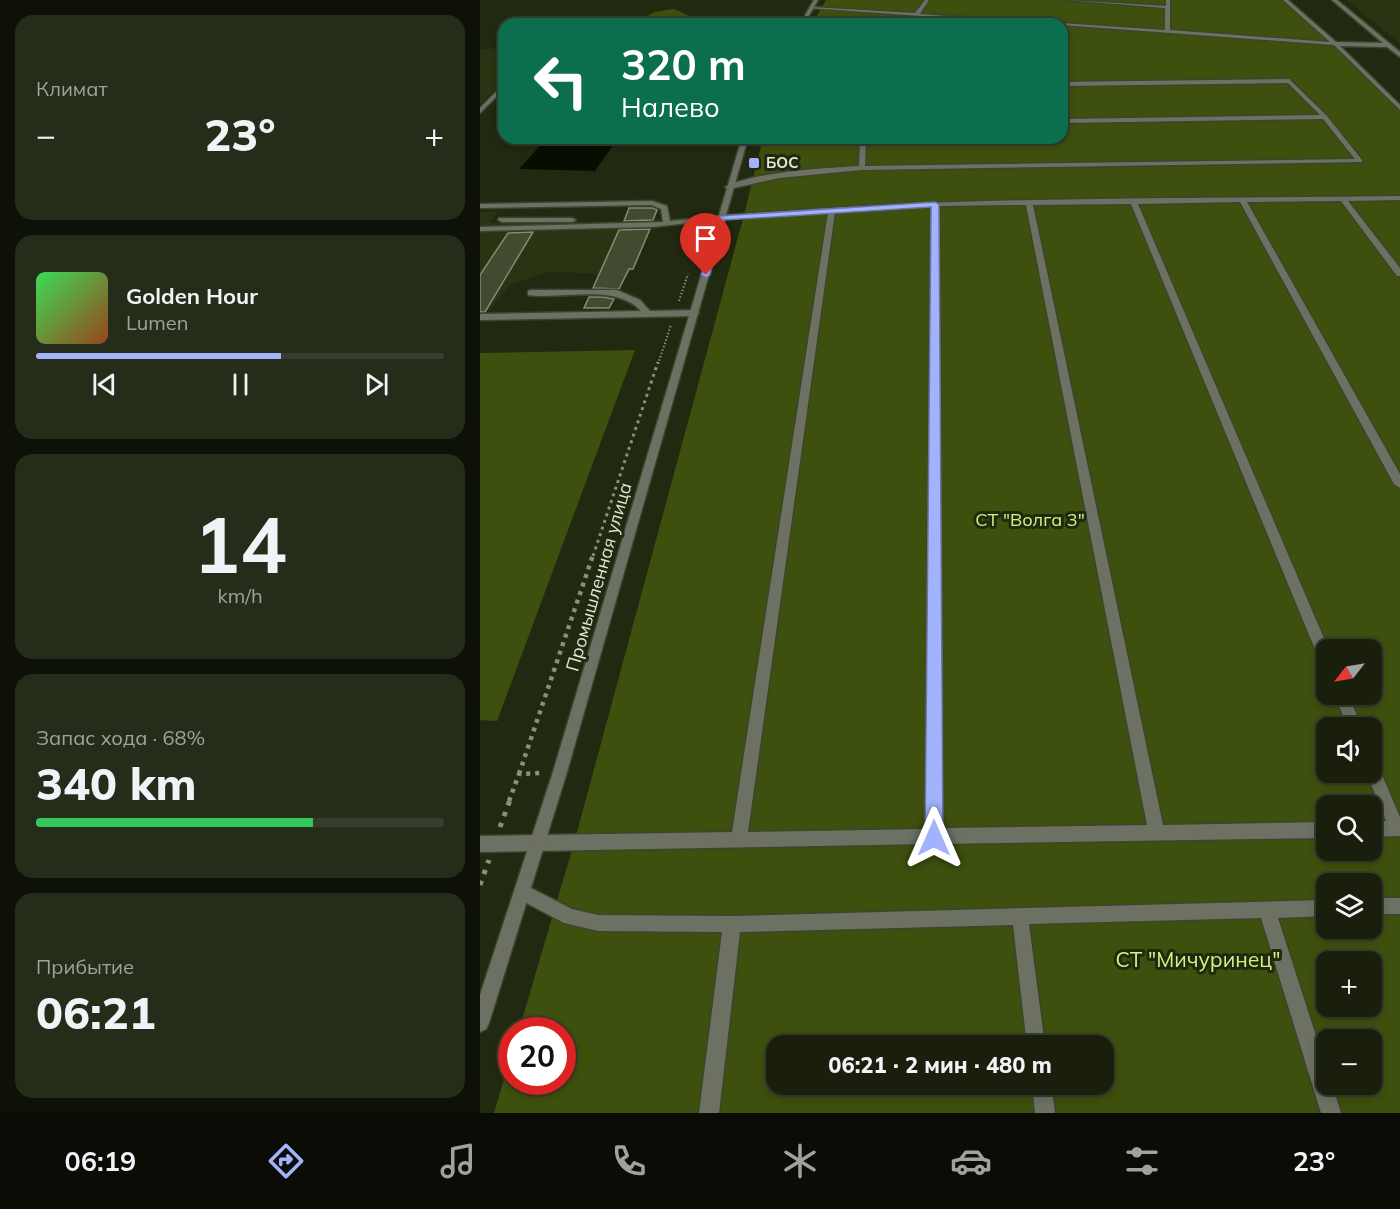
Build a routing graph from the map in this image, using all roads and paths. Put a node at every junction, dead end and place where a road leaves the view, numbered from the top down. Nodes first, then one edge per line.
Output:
1 (816, 0) edge
2 (927, 0) edge
3 (1068, 0) edge
4 (1168, 0) edge
5 (1285, 0) edge
6 (1334, 0) edge
7 (1082, 1) edge
8 (1167, 7) junction
9 (811, 8) junction
10 (1077, 9) dead end
11 (917, 14) junction
12 (1073, 17) dead end
13 (805, 18) edge
14 (972, 18) edge
15 (1069, 25) joint
16 (1167, 32) junction
17 (1335, 44) junction
18 (1388, 45) junction
19 (1400, 55) edge
20 (1068, 84) edge
21 (498, 92) edge
22 (1400, 108) edge
23 (480, 111) edge
24 (1325, 117) junction
25 (1068, 121) edge
26 (743, 144) edge
27 (863, 144) edge
28 (862, 168) junction
29 (729, 187) junction
30 (1400, 198) edge
31 (1343, 199) junction
32 (1243, 201) junction
33 (1134, 202) junction
34 (1029, 203) junction
35 (935, 204) junction
36 (480, 206) edge
37 (832, 209) junction
38 (721, 217) junction
39 (502, 220) dead end
40 (667, 221) junction
41 (480, 229) edge
42 (689, 272) dead end
43 (1400, 274) edge
44 (531, 293) dead end
45 (695, 313) junction
46 (648, 314) junction
47 (675, 314) junction
48 (480, 318) edge
49 (1400, 484) edge
50 (1318, 639) edge
51 (560, 772) junction
52 (519, 774) junction
53 (1379, 783) edge
54 (1399, 828) edge
55 (1382, 829) edge
56 (1316, 830) edge
57 (1157, 834) junction
58 (934, 838) junction
59 (739, 841) junction
60 (487, 844) edge
61 (539, 844) junction
62 (480, 885) edge
63 (523, 892) junction
64 (1382, 906) edge
65 (1400, 906) edge
66 (1316, 908) edge
67 (1267, 909) junction
68 (1020, 916) junction
69 (732, 924) junction
70 (480, 1023) edge
71 (1035, 1035) edge
72 (1043, 1095) edge
73 (709, 1113) edge
74 (1045, 1113) edge
75 (1331, 1113) edge

1 - 9 street
2 - 11 street
3 - 7 street
4 - 8 street
5 - 17 street
6 - 18 street
7 - 8 street
7 - 10 street
8 - 16 street
9 - 11 street
9 - 13 street
11 - 14 street
12 - 15 street
15 - 16 street
16 - 17 street
17 - 18 street
17 - 22 street
18 - 19 street
20 - 24 street
21 - 23 street
24 - 25 street
24 - 28 street
26 - 29 street, Промышленная улица
27 - 28 street
28 - 29 street
29 - 38 street, Промышленная улица
30 - 31 street
31 - 32 street
31 - 43 street
32 - 33 street
32 - 49 street
33 - 34 street
33 - 50 street
34 - 35 street
34 - 57 street
35 - 37 street
35 - 58 street
36 - 40 street
37 - 38 street
37 - 59 street
38 - 40 street
38 - 45 street, Промышленная улица
39 - 40 street
40 - 41 street
42 - 47 path
44 - 46 street
45 - 47 street
45 - 51 street, Промышленная улица
46 - 47 street
46 - 48 street
47 - 52 path
51 - 52 path
51 - 61 street, Промышленная улица
52 - 60 path
53 - 54 street
54 - 55 street
56 - 57 street
57 - 58 street
58 - 59 street
59 - 61 street
60 - 61 street
60 - 62 path
61 - 63 street, Промышленная улица
63 - 69 street
63 - 70 street, Промышленная улица
64 - 65 street
66 - 67 street
67 - 68 street
67 - 75 street
68 - 69 street
68 - 71 street
69 - 73 street
72 - 74 street

